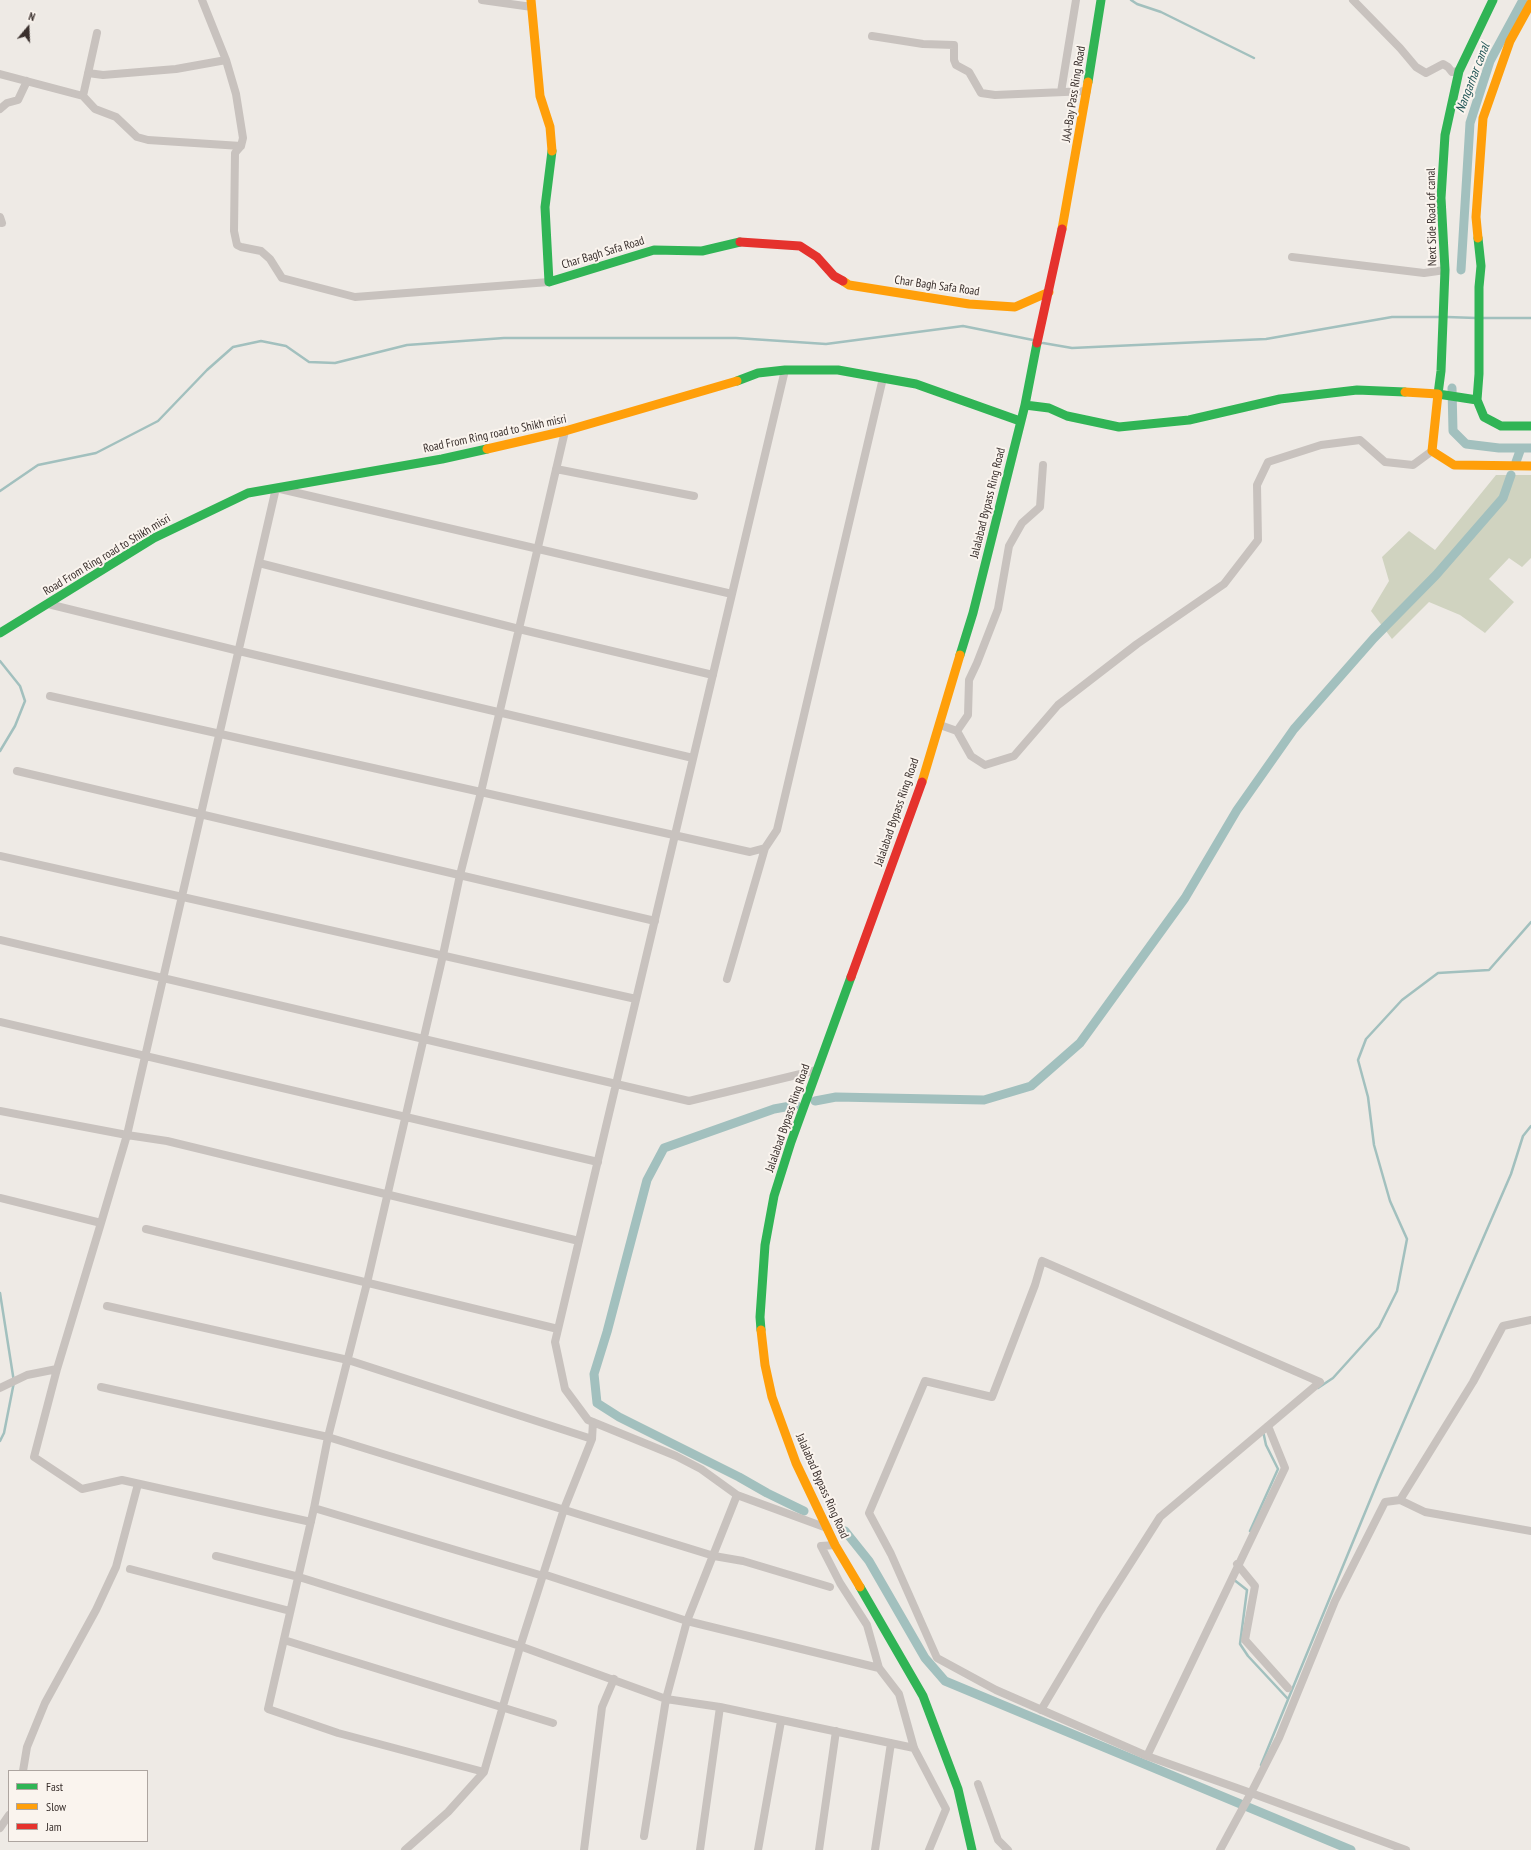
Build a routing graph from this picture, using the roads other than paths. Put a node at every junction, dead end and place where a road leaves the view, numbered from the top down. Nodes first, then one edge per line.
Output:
1 (202, 0) edge
2 (482, 0) edge
3 (1076, 0) edge
4 (1101, 0) edge
5 (1353, 0) edge
6 (1493, 0) edge
7 (532, 4) edge
8 (1531, 4) edge
9 (96, 33) dead end
10 (872, 36) dead end
11 (226, 60) junction
12 (1459, 71) junction
13 (88, 72) junction
14 (0, 74) edge
15 (27, 81) junction
16 (1087, 91) junction
17 (1061, 92) junction
18 (83, 96) junction
19 (0, 109) edge
20 (241, 146) junction
21 (1292, 257) dead end
22 (1445, 270) junction
23 (549, 282) junction
24 (1049, 292) junction
25 (785, 370) junction
26 (883, 378) junction
27 (1441, 394) junction
28 (1473, 399) junction
29 (1025, 405) junction
30 (1020, 421) junction
31 (1531, 426) edge
32 (565, 431) junction
33 (1432, 451) junction
34 (1043, 465) dead end
35 (1531, 466) edge
36 (556, 469) junction
37 (276, 488) junction
38 (694, 496) dead end
39 (538, 549) junction
40 (259, 564) junction
41 (732, 594) junction
42 (48, 604) junction
43 (519, 629) junction
44 (4, 631) edge
45 (239, 651) junction
46 (713, 675) junction
47 (50, 696) dead end
48 (500, 713) junction
49 (940, 725) junction
50 (957, 731) junction
51 (220, 733) junction
52 (693, 758) junction
53 (17, 772) dead end
54 (481, 792) junction
55 (201, 815) junction
56 (675, 835) junction
57 (765, 848) junction
58 (0, 856) edge
59 (460, 875) junction
60 (182, 897) junction
61 (655, 921) junction
62 (0, 940) edge
63 (443, 955) junction
64 (163, 978) junction
65 (727, 979) dead end
66 (636, 999) junction
67 (0, 1022) edge
68 (424, 1039) junction
69 (145, 1056) junction
70 (817, 1070) junction
71 (616, 1084) junction
72 (0, 1111) edge
73 (406, 1117) junction
74 (127, 1135) junction
75 (598, 1162) junction
76 (387, 1195) junction
77 (0, 1198) edge
78 (102, 1223) junction
79 (146, 1229) dead end
80 (579, 1241) junction
81 (367, 1283) junction
82 (107, 1306) dead end
83 (1531, 1320) edge
84 (558, 1329) junction
85 (348, 1360) junction
86 (57, 1369) junction
87 (101, 1387) dead end
88 (0, 1388) edge
89 (593, 1422) junction
90 (1268, 1426) junction
91 (328, 1437) junction
92 (592, 1439) junction
93 (138, 1484) junction
94 (737, 1495) junction
95 (1400, 1500) junction
96 (314, 1508) junction
97 (564, 1509) junction
98 (311, 1522) junction
99 (828, 1529) junction
100 (1531, 1531) edge
101 (835, 1545) junction
102 (216, 1556) dead end
103 (714, 1556) junction
104 (1238, 1564) junction
105 (130, 1569) dead end
106 (543, 1574) junction
107 (299, 1577) junction
108 (830, 1587) dead end
109 (290, 1611) junction
110 (687, 1621) junction
111 (284, 1640) junction
112 (520, 1647) junction
113 (879, 1668) junction
114 (614, 1679) junction
115 (1288, 1688) dead end
116 (666, 1699) junction
117 (720, 1707) junction
118 (503, 1708) junction
119 (1041, 1710) junction
120 (781, 1721) junction
121 (553, 1723) dead end
122 (836, 1731) junction
123 (891, 1743) junction
124 (914, 1748) junction
125 (1147, 1756) junction
126 (23, 1770) edge
127 (484, 1772) junction
128 (978, 1784) dead end
129 (1251, 1793) junction
130 (8, 1816) edge
131 (0, 1828) edge
132 (644, 1836) dead end
133 (405, 1850) edge
134 (584, 1850) edge
135 (700, 1850) edge
136 (758, 1850) edge
137 (819, 1850) edge
138 (875, 1850) edge
139 (929, 1850) edge
140 (972, 1850) edge
141 (1008, 1850) edge
142 (1220, 1850) edge
143 (1406, 1850) edge

1 - 11 street
2 - 7 street
3 - 17 street
4 - 16 main road, JAA-Bay Pass Ring Road
5 - 12 street
6 - 12 main road, Next Side Road of canal
7 - 23 main road, Char Bagh Safa Road
8 - 28 main road
9 - 13 street
10 - 17 street
11 - 13 street
11 - 20 street
12 - 22 main road, Next Side Road of canal
13 - 18 street
14 - 15 street
15 - 18 street
15 - 19 street
16 - 17 street
16 - 24 main road, JAA-Bay Pass Ring Road
18 - 20 street
20 - 23 street
21 - 22 street
22 - 27 main road, Next Side Road of canal
23 - 24 main road, Char Bagh Safa Road
24 - 29 main road, Jalalabad Bypass Ring Road
25 - 26 main road, Road From Ring road to Shikh misri
25 - 32 main road, Road From Ring road to Shikh misri
25 - 41 street
26 - 30 main road, Road From Ring road to Shikh misri
26 - 57 street
27 - 28 main road
27 - 29 main road
27 - 33 main road, Next Side Road of canal
28 - 31 main road
29 - 30 main road, Jalalabad Bypass Ring Road
30 - 49 main road, Jalalabad Bypass Ring Road
32 - 36 street
32 - 37 main road, Road From Ring road to Shikh misri
33 - 35 main road
33 - 50 street
34 - 50 street
36 - 38 street
36 - 39 street
37 - 39 street
37 - 40 street
37 - 42 main road, Road From Ring road to Shikh misri
39 - 41 street
39 - 43 street
40 - 43 street
40 - 45 street
41 - 46 street
42 - 44 main road, Road From Ring road to Shikh misri
42 - 45 street
43 - 46 street
43 - 48 street
45 - 48 street
45 - 51 street
46 - 52 street
47 - 51 street
48 - 52 street
48 - 54 street
49 - 50 street
49 - 70 main road, Jalalabad Bypass Ring Road
51 - 54 street
51 - 55 street
52 - 56 street
53 - 55 street
54 - 56 street
54 - 59 street
55 - 59 street
55 - 60 street
56 - 57 street
56 - 61 street
57 - 65 street
58 - 60 street
59 - 61 street
59 - 63 street
60 - 63 street
60 - 64 street
61 - 66 street
62 - 64 street
63 - 66 street
63 - 68 street
64 - 68 street
64 - 69 street
66 - 71 street
67 - 69 street
68 - 71 street
68 - 73 street
69 - 73 street
69 - 74 street
70 - 71 street
70 - 99 main road, Jalalabad Bypass Ring Road
71 - 75 street
72 - 74 street
73 - 75 street
73 - 76 street
74 - 76 street
74 - 78 street
75 - 80 street
76 - 80 street
76 - 81 street
77 - 78 street
78 - 86 street
79 - 81 street
80 - 84 street
81 - 84 street
81 - 85 street
82 - 85 street
83 - 95 street
84 - 89 street
85 - 91 street
85 - 92 street
86 - 88 street
86 - 93 street
87 - 91 street
89 - 92 street
89 - 94 street
90 - 104 street
90 - 119 street
90 - 119 street
91 - 96 street
91 - 97 street
92 - 97 street
93 - 98 street
93 - 126 street
94 - 99 street
94 - 103 street
95 - 100 street
95 - 129 street
96 - 98 street
96 - 106 street
97 - 103 street
97 - 106 street
98 - 107 street
99 - 101 main road, Jalalabad Bypass Ring Road
101 - 113 street
101 - 140 main road, Jalalabad Bypass Ring Road
102 - 107 street
103 - 108 street
103 - 110 street
104 - 115 street
104 - 125 street
105 - 109 street
106 - 110 street
106 - 112 street
107 - 109 street
107 - 112 street
109 - 111 street
110 - 113 street
110 - 116 street
111 - 118 street
111 - 127 street
112 - 114 street
112 - 118 street
113 - 124 street
114 - 116 street
114 - 134 street
116 - 117 street
116 - 132 street
117 - 120 street
117 - 135 street
118 - 121 street
118 - 127 street
119 - 125 street
120 - 122 street
120 - 136 street
122 - 123 street
122 - 137 street
123 - 124 street
123 - 138 street
124 - 139 street
125 - 129 street
127 - 133 street
128 - 141 street
129 - 142 street
129 - 143 street
130 - 131 street

